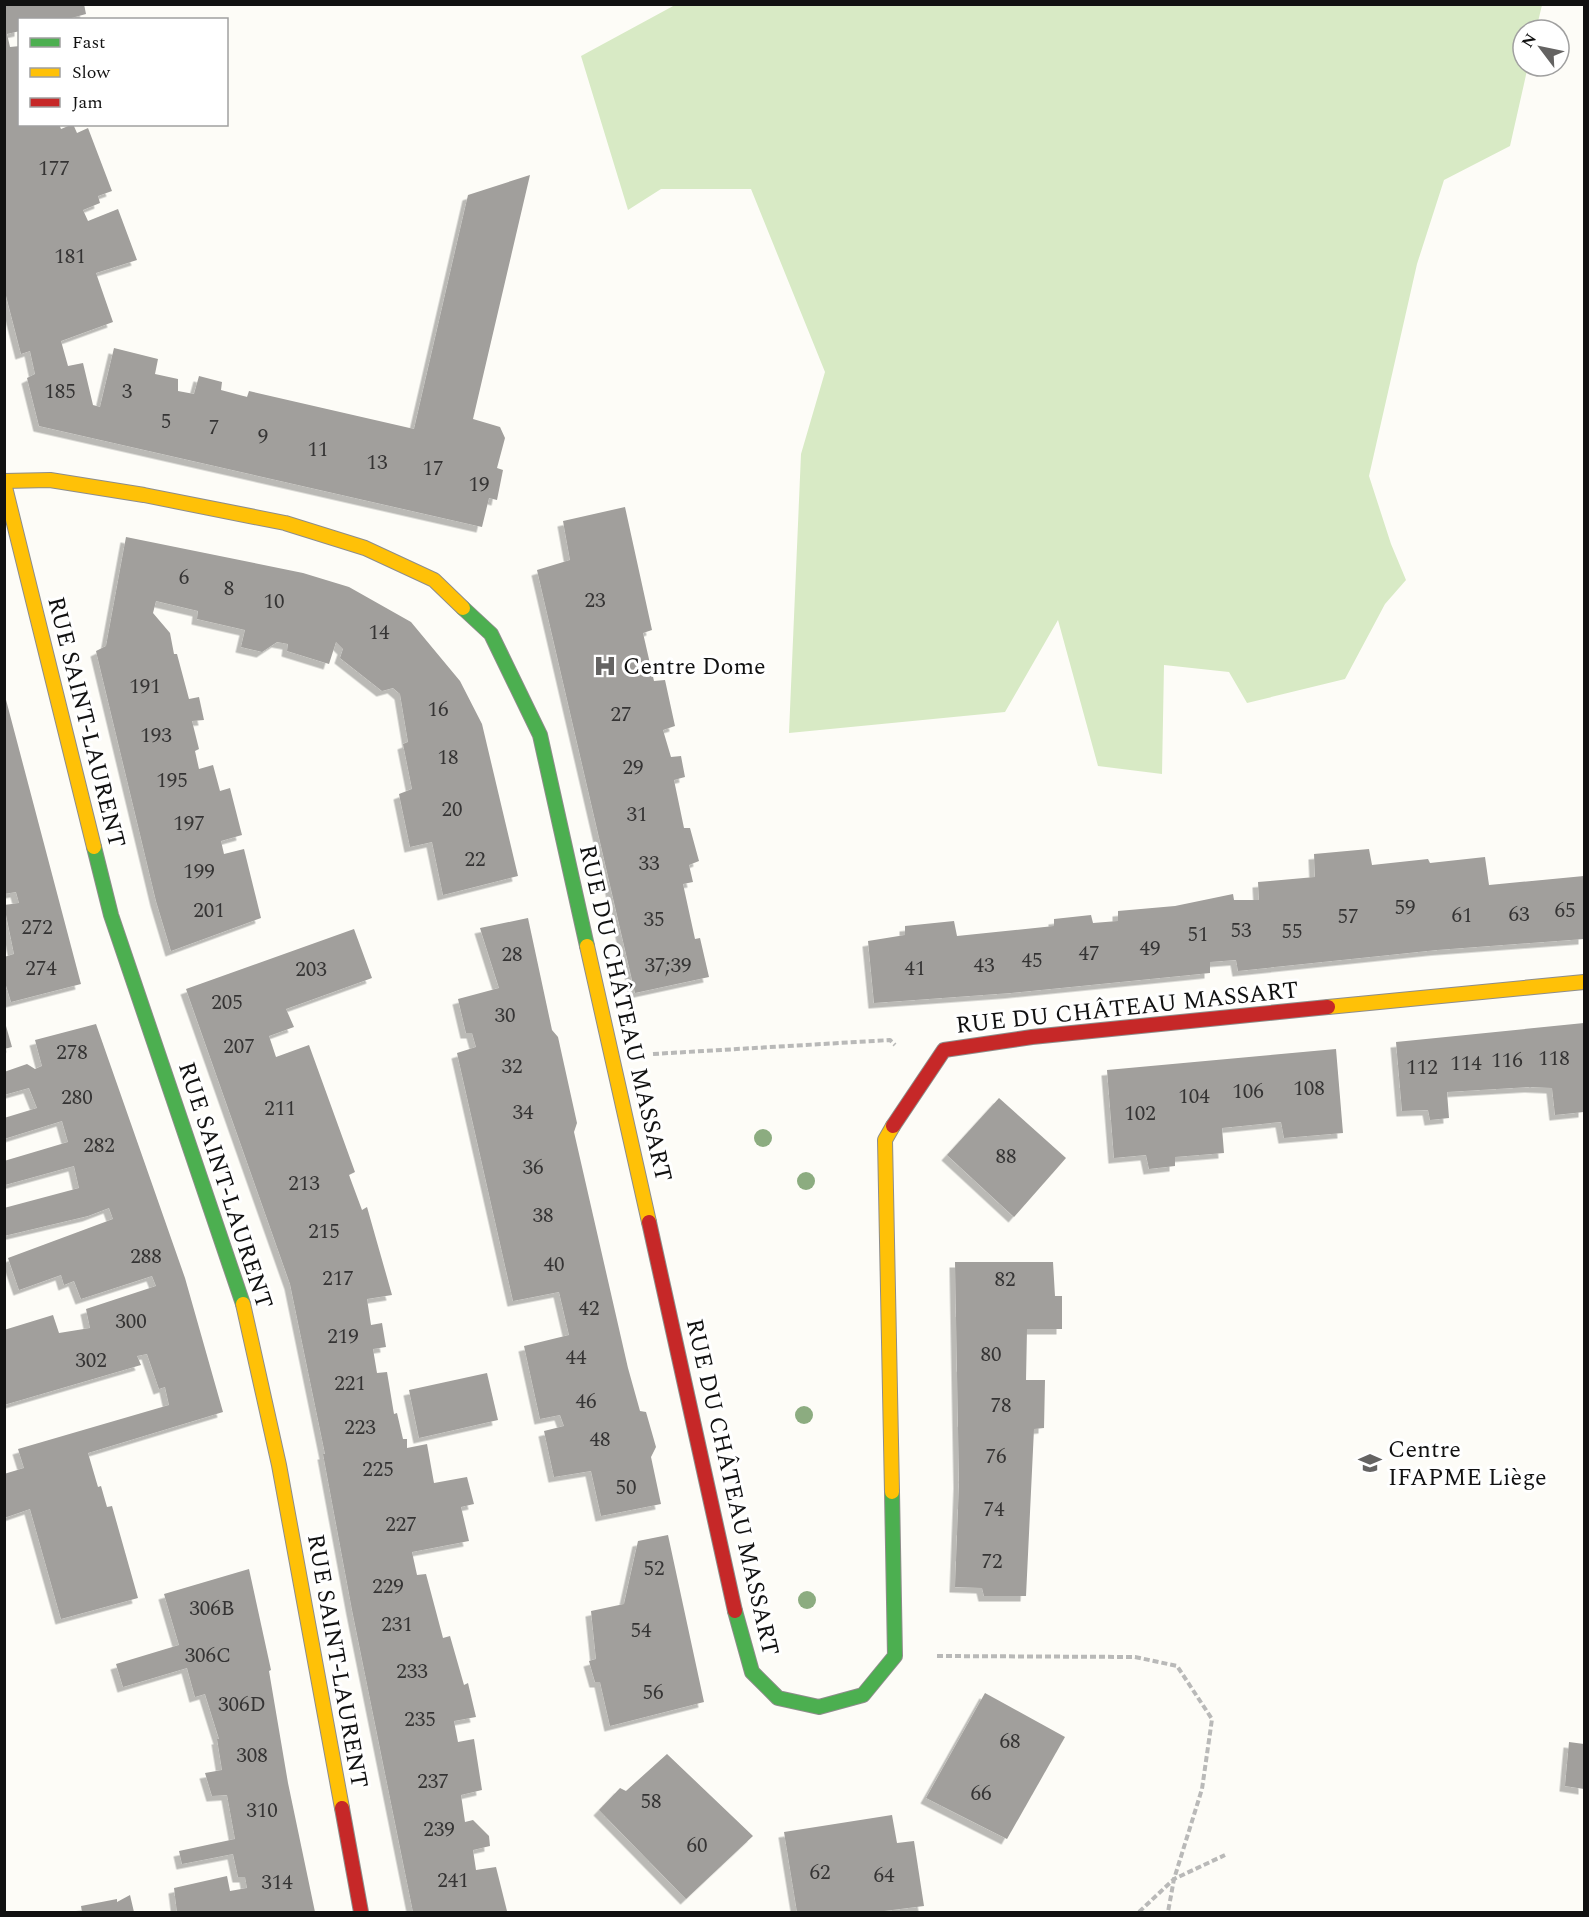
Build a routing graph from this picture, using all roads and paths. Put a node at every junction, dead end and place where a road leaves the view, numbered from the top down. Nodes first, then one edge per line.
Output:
1 (4, 482) edge
2 (1584, 982) edge
3 (890, 1040) dead end
4 (614, 1056) junction
5 (895, 1656) junction
6 (1225, 1855) dead end
7 (1174, 1879) junction
8 (361, 1912) edge
9 (1139, 1912) edge
10 (1168, 1912) edge

1 - 4 street, RUE DU CHÂTEAU MASSART
1 - 8 street, RUE SAINT-LAURENT
2 - 5 street, RUE DU CHÂTEAU MASSART
3 - 4 path
4 - 5 street, RUE DU CHÂTEAU MASSART
5 - 7 path
6 - 7 path
7 - 9 path
7 - 10 path

